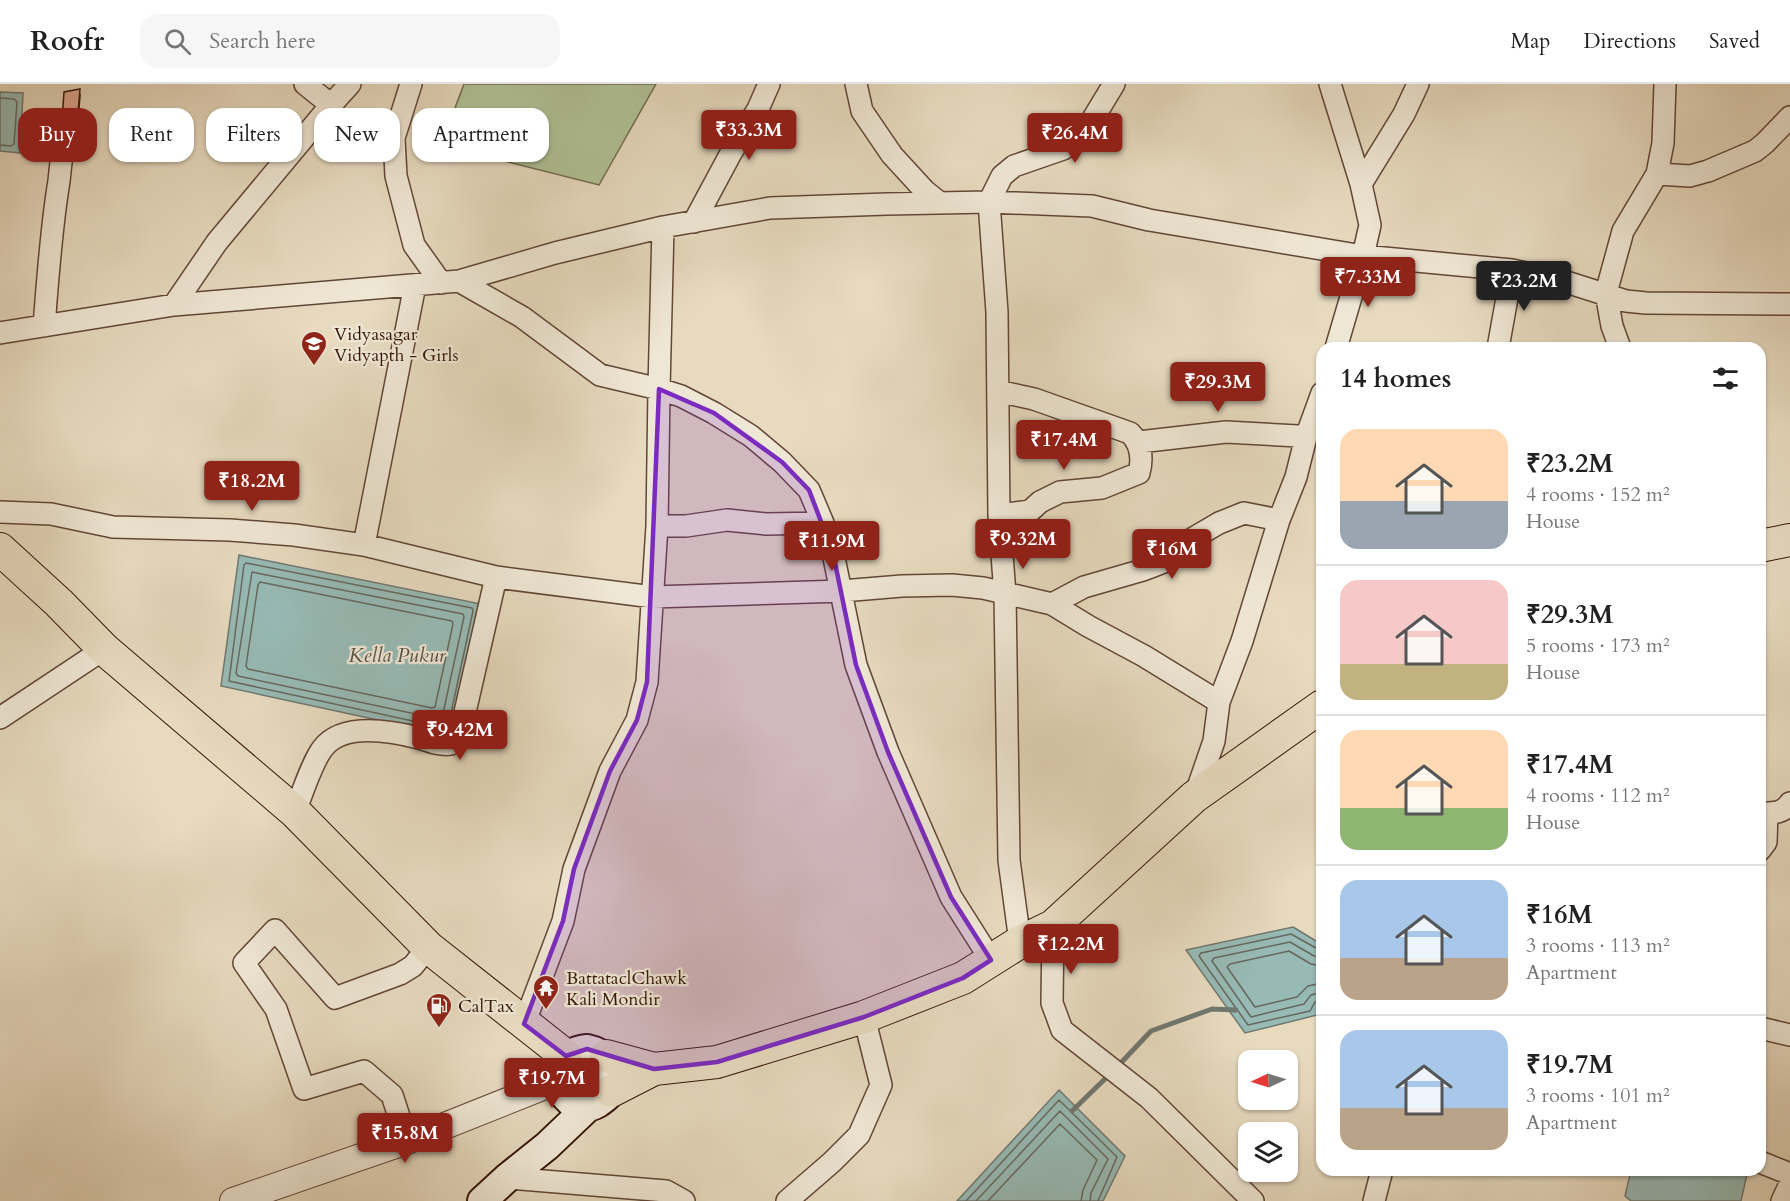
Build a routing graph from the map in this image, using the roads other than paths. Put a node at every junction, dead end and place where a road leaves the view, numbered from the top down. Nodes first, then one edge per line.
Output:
1 (305, 84) edge
2 (350, 84) edge
3 (411, 84) edge
4 (769, 84) edge
5 (856, 84) edge
6 (1114, 84) edge
7 (1330, 84) edge
8 (1418, 84) edge
9 (1665, 84) edge
10 (331, 105) junction
11 (1790, 117) edge
12 (61, 162) edge
13 (1657, 174) junction
14 (1361, 184) junction
15 (988, 202) junction
16 (939, 203) junction
17 (694, 222) junction
18 (663, 227) junction
19 (1363, 256) junction
20 (1512, 270) junction
21 (450, 282) junction
22 (415, 285) junction
23 (1606, 293) junction
24 (1790, 304) edge
25 (174, 305) junction
26 (44, 326) junction
27 (0, 333) edge
28 (1338, 342) edge
29 (1499, 342) edge
30 (1618, 342) edge
31 (659, 389) junction
32 (998, 392) junction
33 (1316, 410) edge
34 (1298, 436) dead end
35 (1139, 442) junction
36 (0, 512) edge
37 (999, 515) junction
38 (1279, 520) junction
39 (823, 523) junction
40 (657, 526) junction
41 (1790, 540) edge
42 (364, 545) junction
43 (1766, 545) edge
44 (0, 549) edge
45 (496, 577) junction
46 (842, 591) junction
47 (1005, 594) junction
48 (654, 597) junction
49 (1052, 604) junction
50 (104, 649) junction
51 (1219, 702) junction
52 (1316, 710) edge
53 (0, 718) edge
54 (1194, 797) junction
55 (1790, 803) edge
56 (295, 812) junction
57 (1766, 813) edge
58 (1053, 926) junction
59 (1020, 942) junction
60 (428, 947) junction
61 (991, 960) junction
62 (864, 1017) junction
63 (524, 1024) junction
64 (1766, 1029) edge
65 (1790, 1035) edge
66 (606, 1056) junction
67 (654, 1069) junction
68 (562, 1077) junction
69 (600, 1099) junction
70 (407, 1141) junction
71 (547, 1146) junction
72 (1766, 1164) edge
73 (1790, 1174) edge
74 (1380, 1176) edge
75 (507, 1178) junction
76 (1790, 1184) edge
77 (233, 1201) edge
78 (482, 1201) edge
79 (684, 1201) edge
80 (787, 1201) edge
81 (1253, 1201) edge
82 (1374, 1201) edge
83 (1782, 1201) edge

1 - 10 street
2 - 10 street
3 - 21 street
4 - 17 street
5 - 16 street
6 - 15 street
7 - 14 street
8 - 14 street
9 - 13 street
10 - 25 street
11 - 13 street
12 - 26 street
13 - 23 street
14 - 19 street
15 - 16 street
15 - 19 street
15 - 32 street
16 - 17 street
17 - 18 street
18 - 21 street
18 - 31 street
19 - 20 street
19 - 28 street
20 - 23 street
20 - 29 street
21 - 22 street
21 - 31 street
22 - 25 street
22 - 42 street
23 - 24 street
23 - 30 street
25 - 26 street
26 - 27 street
31 - 39 street
31 - 40 street
32 - 35 street
32 - 37 street
33 - 38 street
34 - 35 street
35 - 37 street
36 - 42 street
37 - 47 street
38 - 49 street
38 - 51 street
39 - 40 street
39 - 46 street
40 - 48 street
41 - 43 main road
42 - 45 street
44 - 50 main road
45 - 48 street
45 - 56 street
46 - 47 street
46 - 48 street
46 - 61 street
47 - 49 street
47 - 59 street
48 - 63 street
49 - 51 street
50 - 53 street
50 - 56 main road
51 - 54 street
52 - 54 main road
54 - 58 main road
55 - 57 street
56 - 60 main road
58 - 59 main road
58 - 81 street
59 - 61 main road
60 - 63 main road
60 - 70 street
61 - 62 main road
62 - 67 main road
62 - 80 street
63 - 68 main road
64 - 65 street
66 - 67 main road
66 - 68 main road
66 - 69 main road
67 - 69 main road
68 - 69 main road
68 - 70 street
68 - 71 main road
69 - 71 main road
70 - 77 street
71 - 75 main road
72 - 73 street
74 - 82 street
75 - 78 main road
75 - 79 street
76 - 83 street

